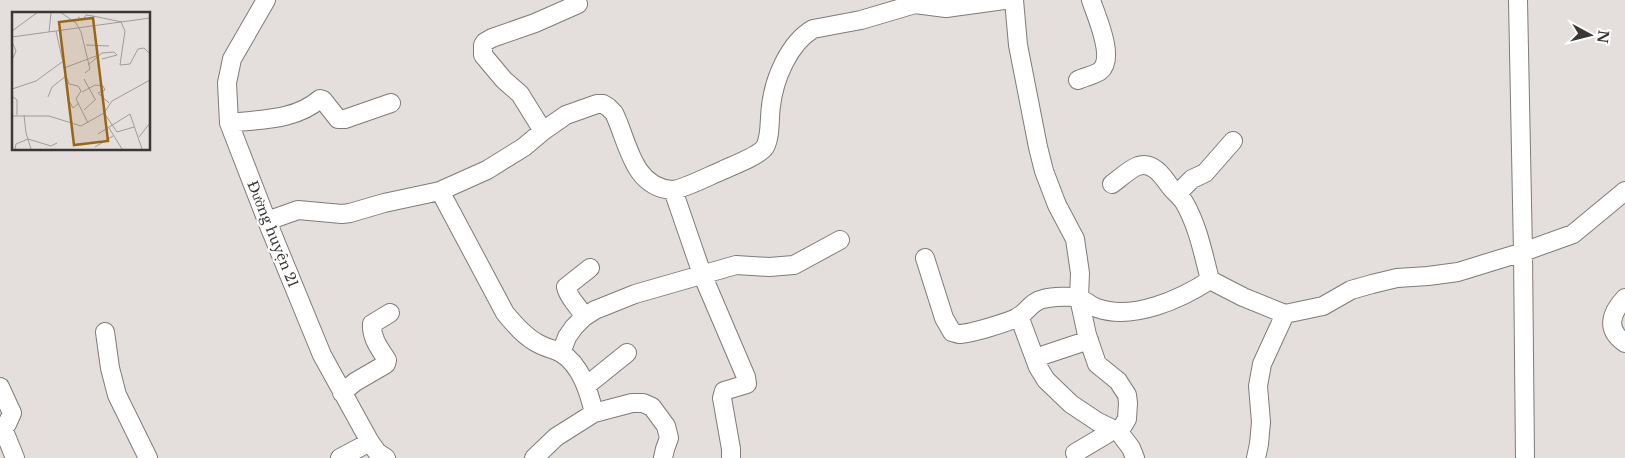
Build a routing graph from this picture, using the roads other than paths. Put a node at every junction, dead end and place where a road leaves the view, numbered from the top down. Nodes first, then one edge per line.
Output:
1 (266, 0) edge
2 (1004, 0) edge
3 (1014, 0) edge
4 (1090, 0) edge
5 (1518, 0) edge
6 (914, 2) edge
7 (578, 4) dead end
8 (1078, 80) dead end
9 (391, 103) dead end
10 (229, 123) junction
11 (543, 131) junction
12 (1233, 141) dead end
13 (1112, 184) dead end
14 (673, 190) junction
15 (440, 191) junction
16 (1625, 191) edge
17 (1177, 194) junction
18 (267, 221) junction
19 (840, 240) dead end
20 (1523, 252) junction
21 (925, 258) dead end
22 (590, 268) dead end
23 (702, 274) junction
24 (1210, 280) junction
25 (1079, 298) junction
26 (1625, 298) edge
27 (390, 313) dead end
28 (1285, 314) junction
29 (1019, 316) junction
30 (584, 317) junction
31 (105, 332) dead end
32 (1089, 340) junction
33 (1625, 343) edge
34 (561, 353) junction
35 (627, 353) dead end
36 (1035, 358) junction
37 (586, 386) junction
38 (0, 387) edge
39 (342, 393) junction
40 (594, 413) junction
41 (1, 426) edge
42 (1114, 430) junction
43 (370, 442) junction
44 (1075, 453) dead end
45 (15, 458) edge
46 (148, 458) edge
47 (340, 458) edge
48 (386, 458) edge
49 (534, 458) edge
50 (663, 458) edge
51 (731, 458) edge
52 (1135, 458) edge
53 (1256, 458) edge
54 (1525, 458) edge

1 - 10 street, Đường huyện 21
2 - 6 street
3 - 25 street
4 - 8 street
5 - 20 street
6 - 14 street
7 - 11 street
9 - 10 street
10 - 18 street, Đường huyện 21
11 - 14 street
11 - 15 street
12 - 17 street
13 - 17 street
14 - 23 street
15 - 18 street
15 - 34 street
16 - 20 street
17 - 24 street
18 - 39 street, Đường huyện 21
19 - 23 street
20 - 28 street
20 - 54 street
21 - 29 street
22 - 30 street
23 - 30 street
23 - 51 street
24 - 25 street
24 - 28 street
25 - 29 street
25 - 32 street
26 - 33 street
27 - 39 street
28 - 53 street
29 - 36 street
30 - 34 street
31 - 46 street
32 - 36 street
32 - 42 street
34 - 37 street
35 - 37 street
36 - 42 street
37 - 40 street
38 - 41 street
39 - 43 street, Đường huyện 21
40 - 49 street
40 - 50 street
41 - 45 street
42 - 44 street
42 - 52 street
43 - 47 street
43 - 48 street, Đường huyện 21

